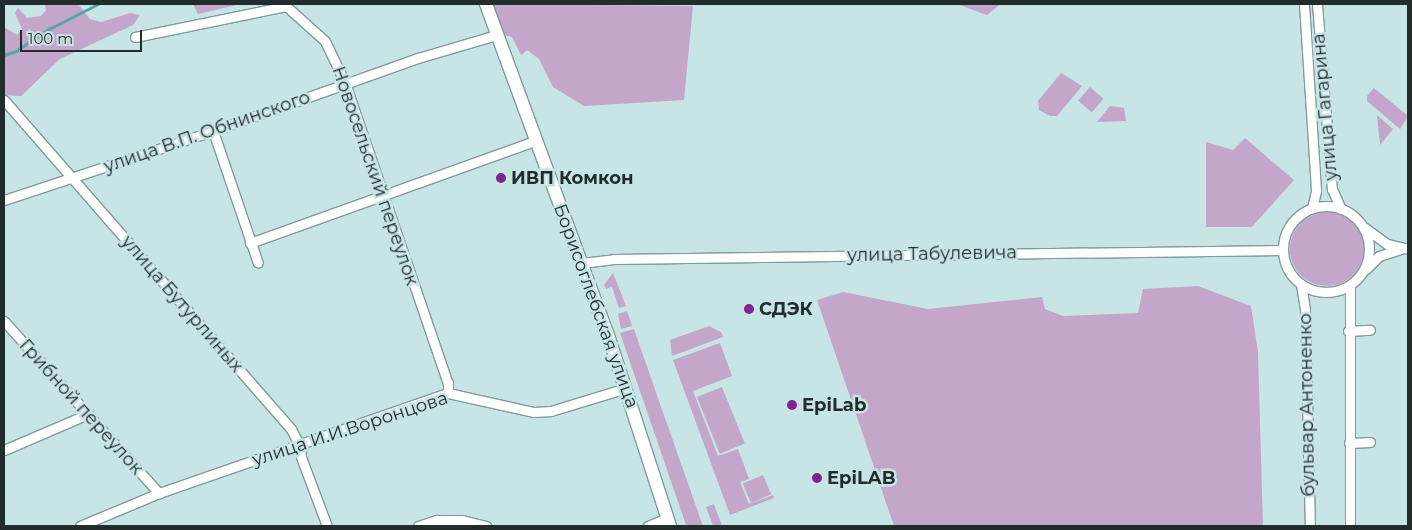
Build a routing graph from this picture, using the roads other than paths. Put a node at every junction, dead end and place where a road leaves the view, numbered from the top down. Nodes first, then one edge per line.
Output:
1 (486, 4) edge
2 (1304, 4) edge
3 (1316, 4) edge
4 (496, 35) junction
5 (136, 37) dead end
6 (345, 83) junction
7 (4, 100) edge
8 (213, 132) junction
9 (536, 141) junction
10 (73, 178) junction
11 (383, 196) junction
12 (4, 200) edge
13 (1312, 209) junction
14 (1341, 209) junction
15 (1362, 225) junction
16 (250, 243) junction
17 (1405, 249) edge
18 (1283, 250) junction
19 (258, 263) dead end
20 (582, 263) junction
21 (1364, 271) junction
22 (1301, 284) junction
23 (1350, 286) junction
24 (4, 321) edge
25 (1370, 330) dead end
26 (1348, 331) junction
27 (626, 388) junction
28 (448, 393) junction
29 (88, 414) junction
30 (1370, 442) dead end
31 (1349, 443) junction
32 (300, 446) junction
33 (4, 450) edge
34 (159, 493) junction
35 (669, 522) edge
36 (80, 526) edge
37 (327, 526) edge
38 (418, 526) edge
39 (486, 526) edge
40 (648, 526) edge
41 (1310, 526) edge
42 (1350, 526) edge

1 - 4 street, Борисоглебская улица
2 - 13 street, улица Гагарина
3 - 14 street, улица Гагарина
4 - 6 street, улица В.П. Обнинского
4 - 9 street, Борисоглебская улица
5 - 6 street, Новосельский переулок
6 - 8 street, улица В.П. Обнинского
6 - 11 street, Новосельский переулок
7 - 10 street, улица Бутурлиных
8 - 10 street, улица В.П. Обнинского
8 - 16 street
9 - 11 street
9 - 20 street, Борисоглебская улица
10 - 12 street, улица В.П. Обнинского
10 - 32 street, улица Бутурлиных
11 - 16 street
11 - 28 street, Новосельский переулок
13 - 14 street
13 - 18 street
14 - 15 street
15 - 17 street
15 - 21 street
16 - 19 street
17 - 21 street
18 - 20 street, улица Табулевича
18 - 22 street
20 - 27 street, Борисоглебская улица
21 - 23 street
22 - 23 street
22 - 41 street, бульвар Антоненко
23 - 26 street
24 - 29 street, Грибной переулок
25 - 26 street
26 - 31 street
27 - 28 street, улица И.И.Воронцова
27 - 35 street, Борисоглебская улица
28 - 32 street, улица И.И.Воронцова
29 - 33 street
29 - 34 street, Грибной переулок
30 - 31 street
31 - 42 street
32 - 34 street, улица И.И.Воронцова
32 - 37 street, улица Бутурлиных
34 - 36 street, улица И.И.Воронцова
35 - 40 street
38 - 39 street

